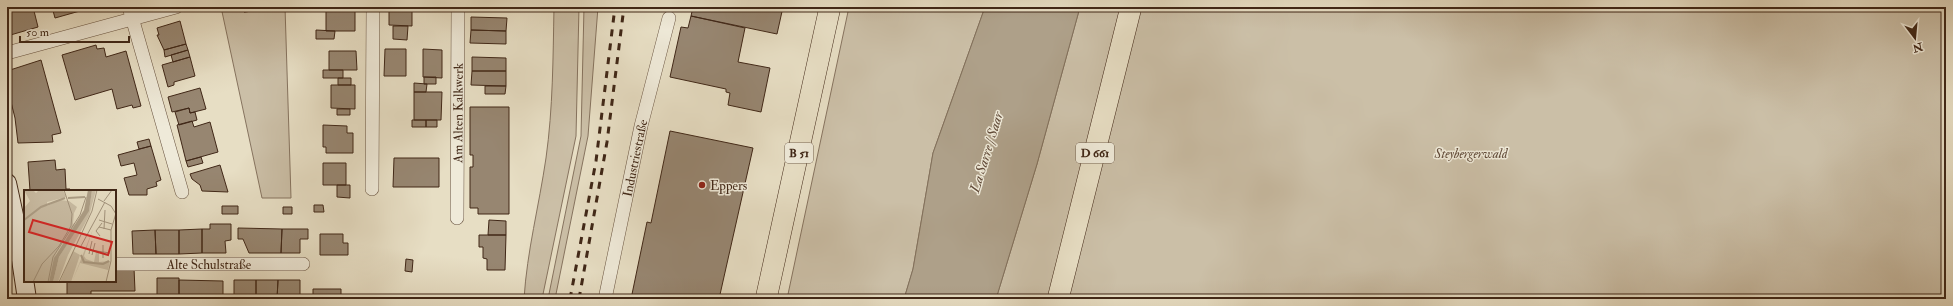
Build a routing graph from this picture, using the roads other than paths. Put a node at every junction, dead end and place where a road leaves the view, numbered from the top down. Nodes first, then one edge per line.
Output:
1 (176, 7) edge
2 (373, 7) edge
3 (458, 7) edge
4 (830, 7) edge
5 (1131, 7) edge
6 (131, 13) edge
7 (669, 18) dead end
8 (7, 53) edge
9 (7, 183) edge
10 (372, 189) dead end
11 (182, 192) dead end
12 (457, 218) dead end
13 (116, 264) edge
14 (303, 264) dead end
15 (24, 273) edge
16 (25, 282) edge
17 (27, 299) edge
18 (605, 299) edge
19 (766, 299) edge
20 (1058, 299) edge

1 - 6 street
2 - 10 street
3 - 12 street, Am Alten Kalkwerk
4 - 19 main road, B 51
5 - 20 main road, D 661
6 - 8 street
6 - 11 street
7 - 18 street, Industriestraße
9 - 15 street
13 - 14 street, Alte Schulstraße
16 - 17 street

